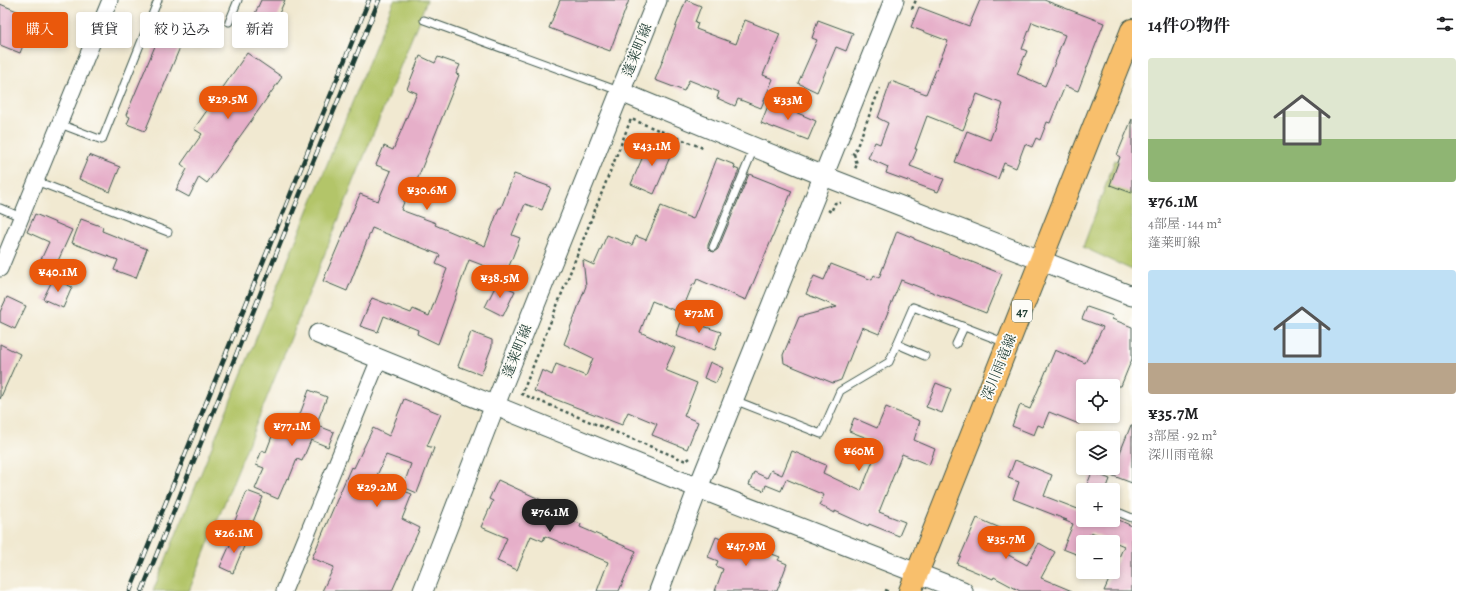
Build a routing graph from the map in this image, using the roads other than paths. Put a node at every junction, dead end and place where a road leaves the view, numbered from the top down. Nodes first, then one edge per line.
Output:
1 (110, 0) edge
2 (158, 0) edge
3 (238, 0) edge
4 (657, 0) edge
5 (894, 0) edge
6 (424, 20) dead end
7 (229, 22) dead end
8 (1132, 30) edge
9 (621, 92) junction
10 (60, 124) junction
11 (754, 147) junction
12 (824, 176) junction
13 (36, 181) junction
14 (0, 208) edge
15 (21, 217) junction
16 (168, 232) dead end
17 (713, 247) dead end
18 (1042, 260) junction
19 (0, 269) edge
20 (1132, 296) edge
21 (964, 326) junction
22 (318, 334) dead end
23 (897, 344) junction
24 (956, 344) dead end
25 (1008, 344) junction
26 (925, 356) dead end
27 (379, 359) junction
28 (734, 400) junction
29 (495, 405) junction
30 (698, 488) junction
31 (1120, 513) dead end
32 (1132, 518) edge
33 (914, 582) edge
34 (284, 591) edge
35 (423, 591) edge
36 (659, 591) edge
37 (963, 591) edge

1 - 10 street
2 - 10 lane
3 - 7 lane
4 - 9 street, 蓬莱町線
5 - 12 street
6 - 9 lane
8 - 18 main road, 深川雨竜線 / 47
9 - 11 street
9 - 29 street, 蓬莱町線
10 - 13 street
11 - 12 street
11 - 17 lane
12 - 18 street
12 - 28 street
13 - 15 street
13 - 16 lane
14 - 15 lane
15 - 19 street
18 - 20 street
18 - 25 main road, 深川雨竜線 / 47
21 - 23 lane
21 - 24 lane
21 - 25 lane
22 - 27 street
23 - 26 lane
23 - 28 lane
25 - 33 main road, 深川雨竜線 / 47
27 - 29 street
27 - 34 street
28 - 30 street
29 - 30 street
29 - 35 street, 蓬莱町線
30 - 33 street
30 - 36 street
31 - 32 lane
33 - 37 street

